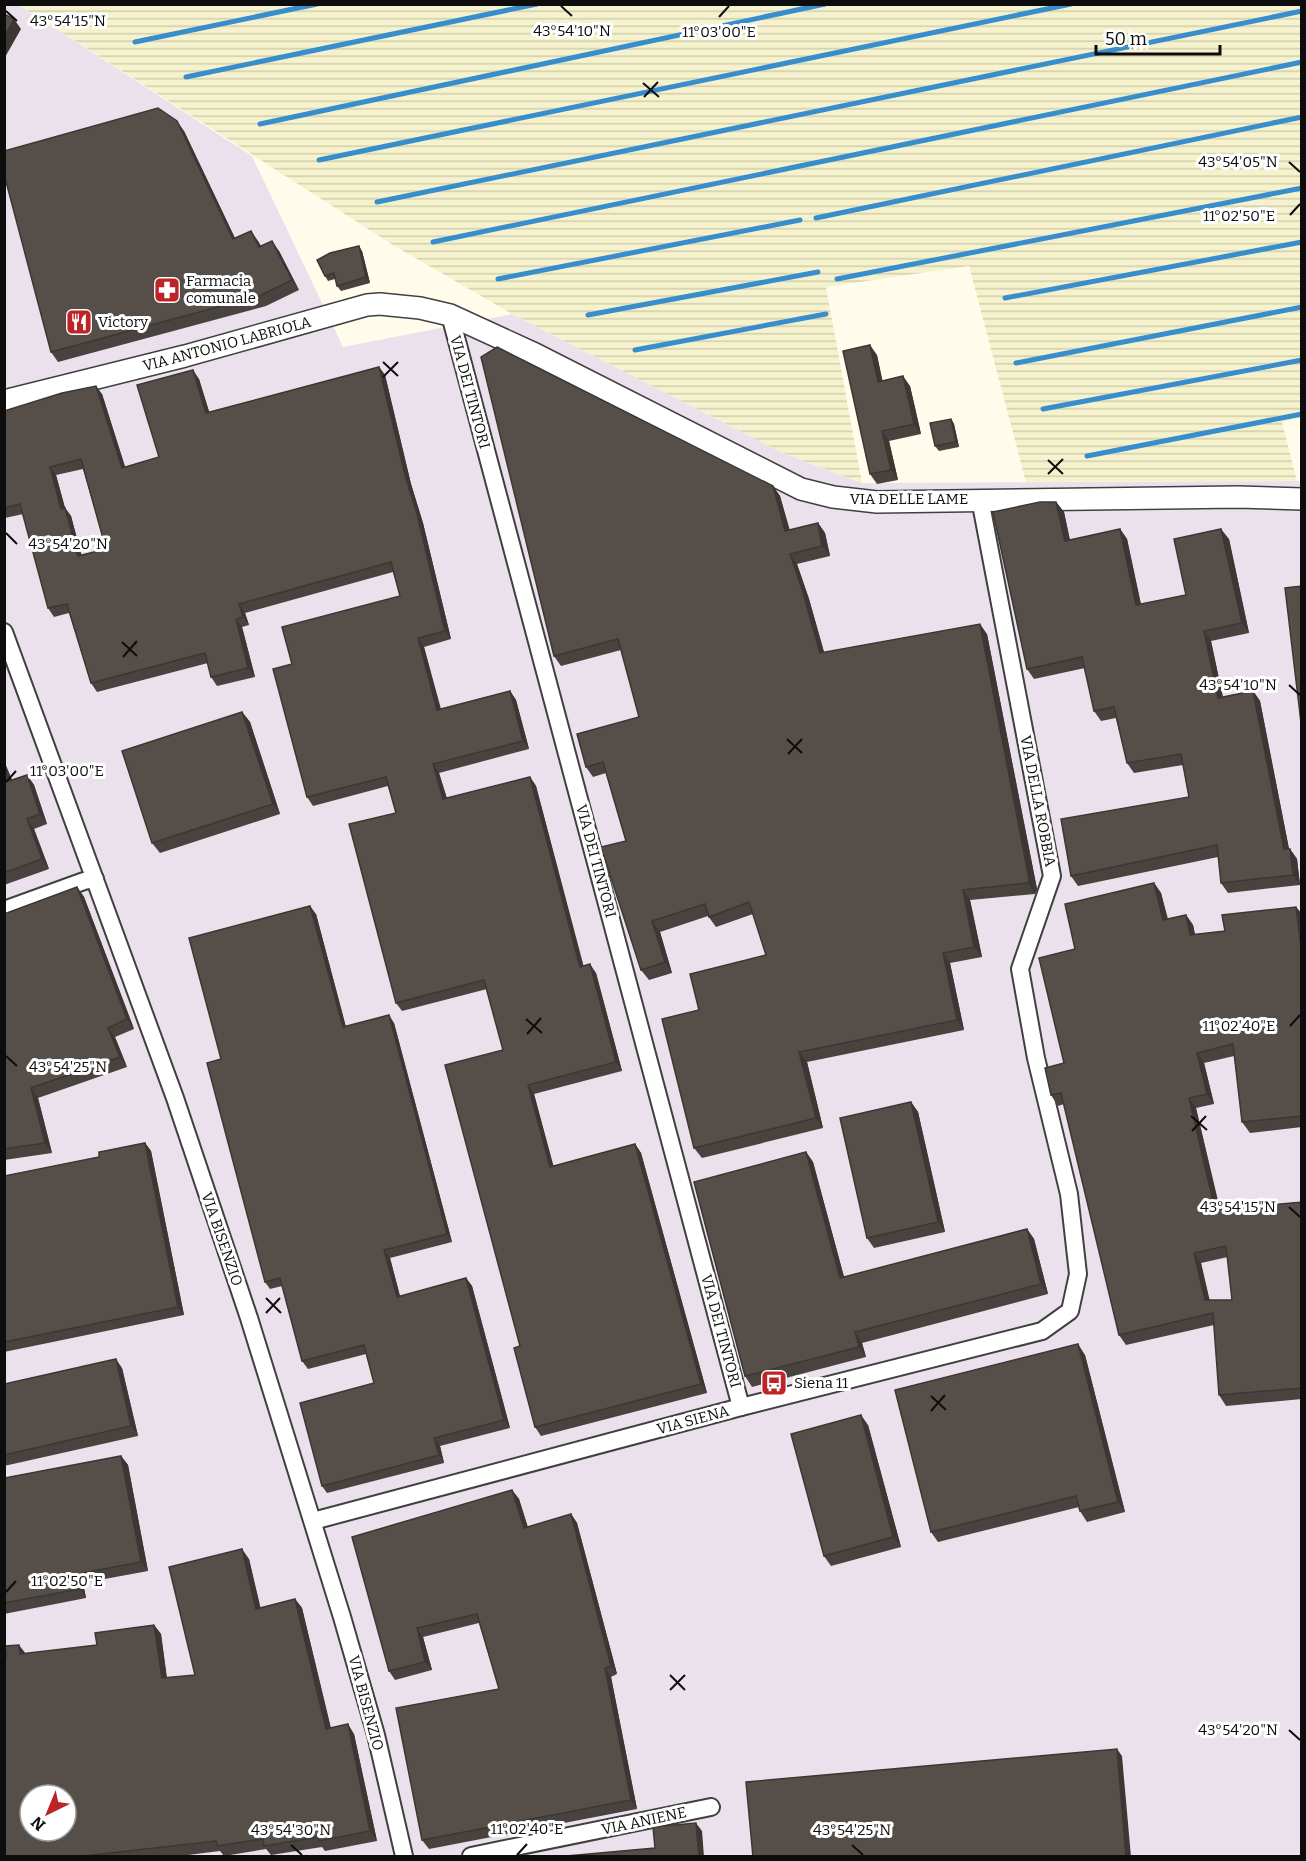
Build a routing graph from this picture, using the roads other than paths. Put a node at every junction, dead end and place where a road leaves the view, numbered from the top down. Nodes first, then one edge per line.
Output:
1 (450, 315) junction
2 (4, 401) edge
3 (980, 499) junction
4 (1302, 499) edge
5 (4, 632) edge
6 (94, 879) junction
7 (4, 910) edge
8 (1070, 1311) joint
9 (741, 1407) junction
10 (313, 1521) junction
11 (711, 1807) dead end
12 (404, 1857) edge
13 (471, 1857) edge

1 - 2 street, VIA ANTONIO LABRIOLA
1 - 3 street, VIA DELLE LAME
1 - 9 street, VIA DEI TINTORI
3 - 4 street, VIA DELLE LAME
3 - 8 street, VIA DELLA ROBBIA
5 - 6 street, VIA BISENZIO
6 - 7 street
6 - 10 street, VIA BISENZIO
8 - 9 street, VIA SIENA
9 - 10 street, VIA SIENA
10 - 12 street, VIA BISENZIO
11 - 13 street, VIA ANIENE

